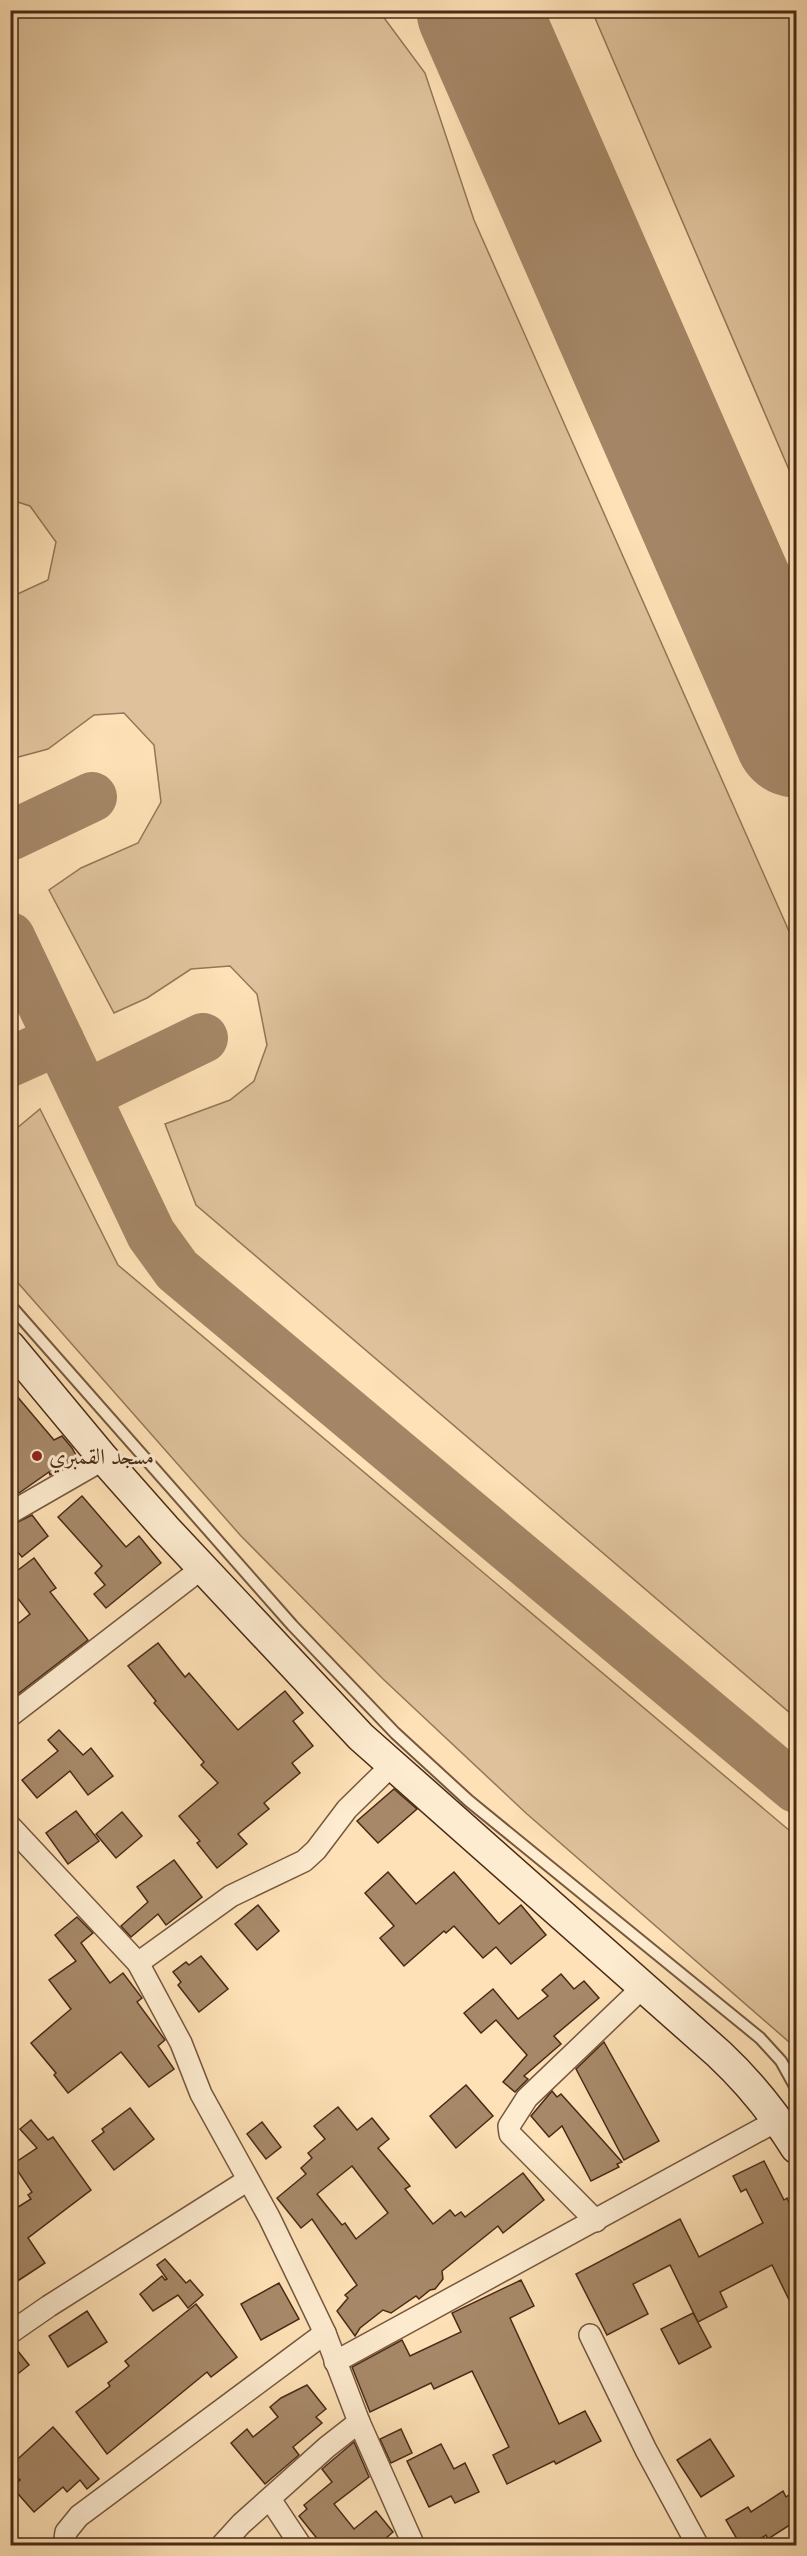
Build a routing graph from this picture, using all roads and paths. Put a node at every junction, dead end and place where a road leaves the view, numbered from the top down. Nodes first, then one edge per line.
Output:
1 (10, 1305) edge
2 (10, 1346) edge
3 (104, 1459) junction
4 (10, 1513) edge
5 (201, 1569) junction
6 (10, 1716) edge
7 (392, 1765) junction
8 (10, 1826) edge
9 (138, 1963) junction
10 (643, 1987) junction
11 (796, 2088) edge
12 (778, 2120) junction
13 (796, 2148) edge
14 (248, 2180) junction
15 (596, 2221) junction
16 (10, 2333) edge
17 (326, 2333) junction
18 (590, 2335) dead end
19 (335, 2362) junction
20 (359, 2422) junction
21 (270, 2499) junction
22 (64, 2546) edge
23 (221, 2546) edge
24 (301, 2546) edge
25 (414, 2546) edge
26 (698, 2546) edge

1 - 11 lane
2 - 3 main road
3 - 4 street
3 - 5 main road
5 - 6 street
5 - 7 main road
7 - 9 street
7 - 10 main road
8 - 9 street
9 - 14 street
10 - 12 main road
10 - 15 street
12 - 13 main road
12 - 15 street
14 - 16 street
14 - 17 street
15 - 19 street
17 - 19 street
17 - 22 street
18 - 26 street
19 - 20 street
20 - 21 street
20 - 25 street
21 - 23 street
21 - 24 street

